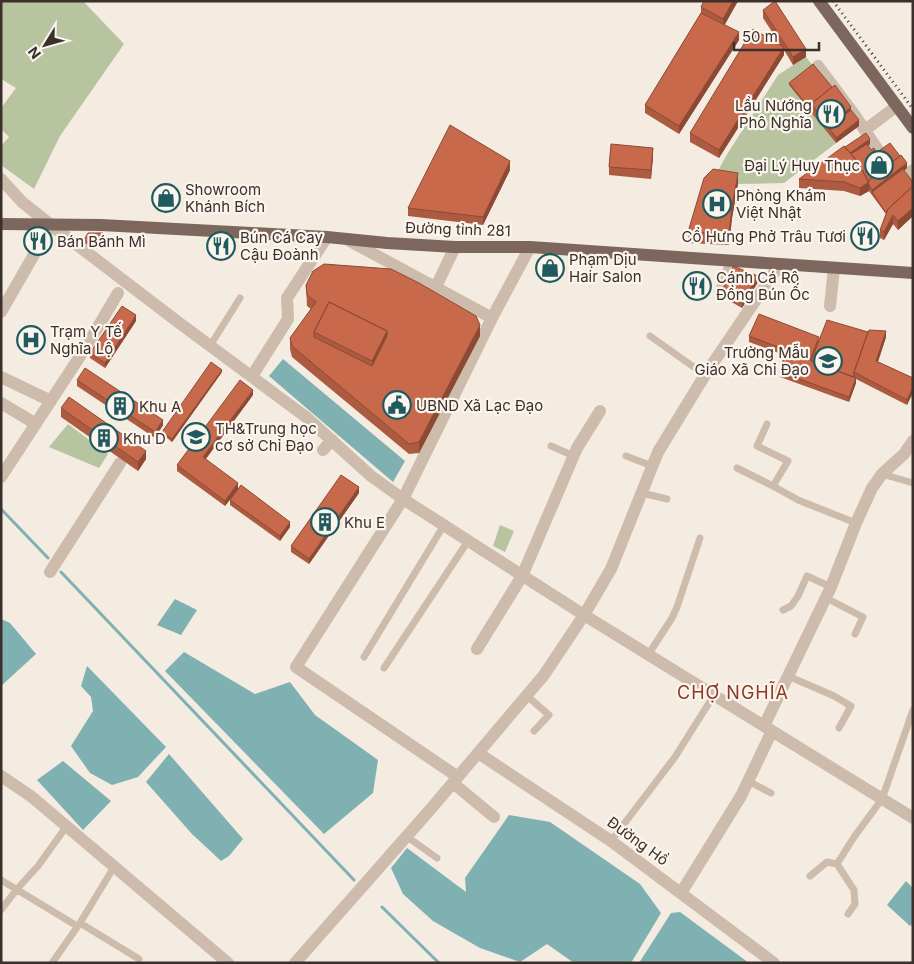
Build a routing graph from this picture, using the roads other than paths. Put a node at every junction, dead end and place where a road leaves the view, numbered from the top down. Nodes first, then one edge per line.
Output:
1 (819, 1) edge
2 (818, 66) dead end
3 (897, 106) junction
4 (913, 128) edge
5 (863, 136) junction
6 (880, 153) edge
7 (1, 179) edge
8 (51, 225) junction
9 (3, 227) edge
10 (327, 237) junction
11 (348, 240) junction
12 (455, 247) junction
13 (530, 247) junction
14 (730, 260) junction
15 (780, 264) junction
16 (834, 268) junction
17 (913, 273) edge
18 (436, 287) junction
19 (718, 292) dead end
20 (118, 293) dead end
21 (240, 298) dead end
22 (430, 300) edge
23 (830, 306) dead end
24 (1, 312) edge
25 (492, 318) junction
26 (288, 319) junction
27 (303, 320) edge
28 (650, 336) dead end
29 (210, 346) junction
30 (705, 374) junction
31 (252, 376) junction
32 (1, 377) edge
33 (51, 401) junction
34 (1, 403) edge
35 (600, 410) dead end
36 (36, 424) junction
37 (768, 424) dead end
38 (913, 441) edge
39 (550, 446) dead end
40 (574, 456) junction
41 (626, 456) dead end
42 (120, 463) dead end
43 (652, 466) junction
44 (737, 468) dead end
45 (882, 474) junction
46 (1, 477) edge
47 (913, 483) edge
48 (773, 486) junction
49 (642, 492) junction
50 (402, 499) junction
51 (667, 499) dead end
52 (856, 523) junction
53 (444, 525) junction
54 (700, 538) dead end
55 (468, 541) junction
56 (50, 572) dead end
57 (522, 576) junction
58 (828, 593) junction
59 (783, 610) dead end
60 (584, 615) junction
61 (856, 634) dead end
62 (477, 649) dead end
63 (648, 655) junction
64 (364, 657) dead end
65 (384, 668) dead end
66 (788, 676) junction
67 (714, 695) junction
68 (527, 696) junction
69 (913, 710) edge
70 (768, 728) junction
71 (839, 728) dead end
72 (534, 731) dead end
73 (478, 753) junction
74 (1, 765) edge
75 (1, 776) edge
76 (456, 780) junction
77 (748, 781) junction
78 (771, 794) dead end
79 (32, 798) junction
80 (882, 799) junction
81 (494, 817) dead end
82 (913, 818) edge
83 (66, 826) junction
84 (406, 836) junction
85 (611, 841) junction
86 (437, 858) dead end
87 (837, 864) junction
88 (114, 867) junction
89 (810, 876) dead end
90 (1, 880) edge
91 (17, 889) junction
92 (681, 893) junction
93 (1, 910) edge
94 (848, 914) dead end
95 (78, 924) junction
96 (139, 959) dead end
97 (52, 963) edge
98 (228, 963) edge
99 (295, 963) edge
100 (774, 963) edge

1 - 3 main road
2 - 5 street
3 - 4 main road
3 - 5 street
5 - 6 street
7 - 8 street
8 - 9 main road, Đường tỉnh 281
8 - 10 main road, Đường tỉnh 281
8 - 24 street
8 - 29 street
10 - 11 main road, Đường tỉnh 281
10 - 26 street
11 - 12 main road, Đường tỉnh 281
11 - 18 street
12 - 13 main road, Đường tỉnh 281
12 - 18 street
13 - 14 main road, Đường tỉnh 281
13 - 25 street
14 - 15 main road, Đường tỉnh 281
14 - 19 lane
15 - 16 main road, Đường tỉnh 281
15 - 30 street
16 - 17 main road, Đường tỉnh 281
16 - 23 street
18 - 22 street
18 - 25 street
20 - 33 street
21 - 29 lane
25 - 50 street
26 - 27 street
26 - 31 street
28 - 30 lane
29 - 31 street
30 - 43 street
31 - 50 street
32 - 33 street
33 - 36 street
34 - 36 street
35 - 40 street
36 - 46 street
37 - 48 lane
38 - 45 street
39 - 40 lane
40 - 57 street
41 - 43 lane
42 - 56 street
43 - 49 street
44 - 48 lane
45 - 47 lane
45 - 52 street
48 - 52 lane
49 - 51 lane
49 - 60 street
50 - 53 street
50 - 76 street
52 - 58 street
53 - 55 street
53 - 64 lane
54 - 63 lane
55 - 57 street
55 - 65 lane
57 - 60 street
57 - 62 street
58 - 59 lane
58 - 61 lane
58 - 66 street
60 - 63 street
60 - 68 street
63 - 67 street
66 - 70 street
66 - 71 lane
67 - 70 street
67 - 85 lane
68 - 72 lane
68 - 73 street
69 - 80 lane
70 - 77 street
70 - 80 street
73 - 76 street
73 - 85 street, Đường Hồ
74 - 79 street
75 - 79 street
76 - 81 street
76 - 84 street
77 - 78 lane
77 - 92 street
79 - 83 street
80 - 82 street
80 - 87 lane
83 - 88 street
83 - 91 lane
84 - 86 lane
84 - 99 street
85 - 92 street, Đường Hồ
87 - 89 lane
87 - 94 lane
88 - 95 lane
88 - 98 street
90 - 91 lane
91 - 93 lane
91 - 95 lane
92 - 100 street, Đường Hồ
95 - 96 lane
95 - 97 lane

